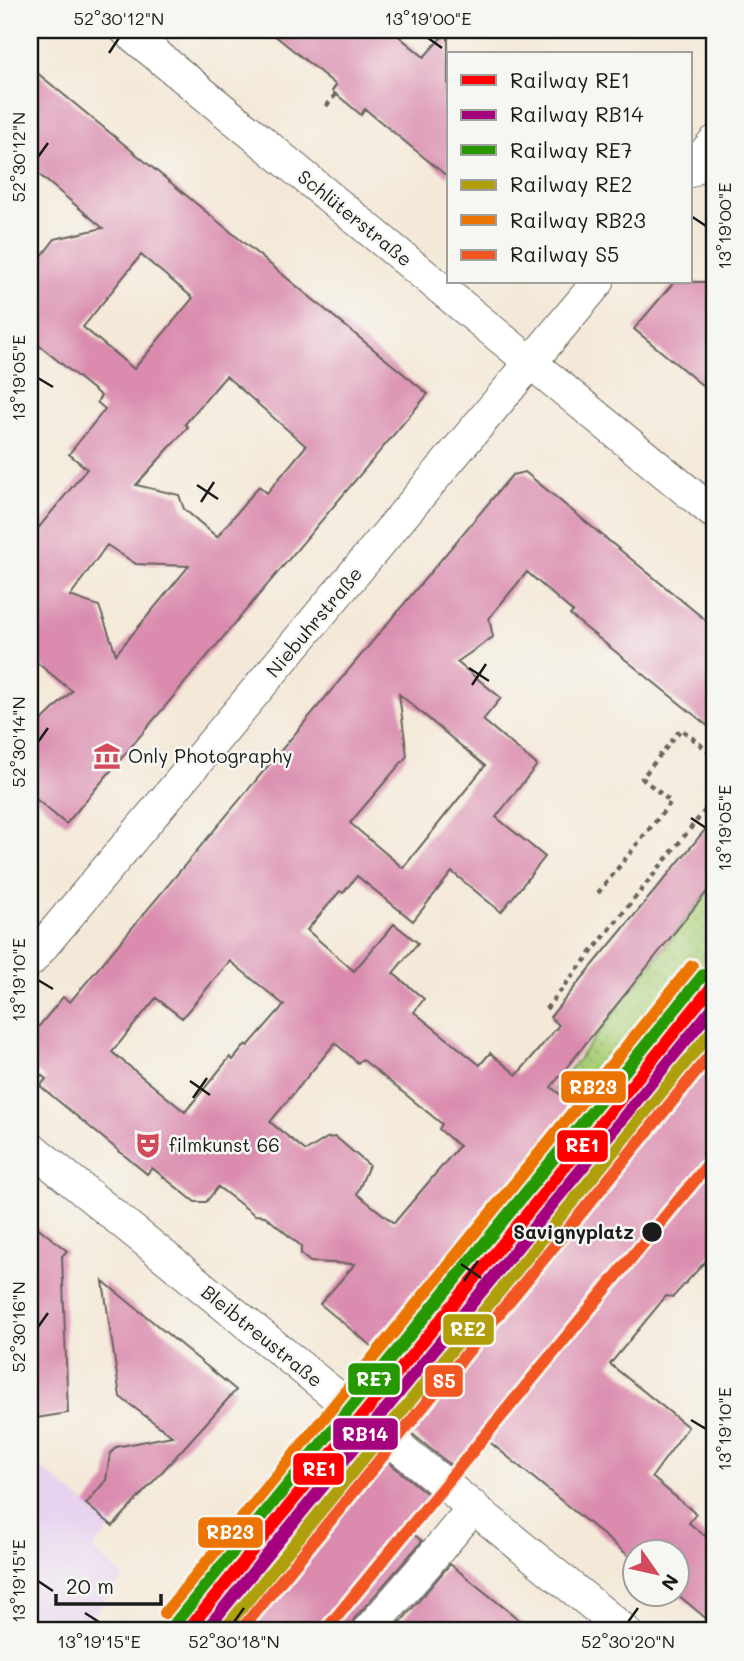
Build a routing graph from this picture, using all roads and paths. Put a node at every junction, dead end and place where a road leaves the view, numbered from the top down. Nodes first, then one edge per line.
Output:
1 (126, 30) edge
2 (336, 94) dead end
3 (326, 106) dead end
4 (714, 142) edge
5 (692, 169) edge
6 (596, 284) edge
7 (531, 363) junction
8 (714, 513) edge
9 (714, 756) edge
10 (714, 799) edge
11 (598, 893) dead end
12 (30, 961) edge
13 (546, 1009) dead end
14 (30, 1147) edge
15 (474, 1507) junction
16 (368, 1631) edge
17 (625, 1631) edge

1 - 7 street, Schlüterstraße
2 - 3 path
4 - 5 street
6 - 7 street, Niebuhrstraße
7 - 8 street, Schlüterstraße
7 - 12 street, Niebuhrstraße
9 - 11 path
10 - 13 path
14 - 15 street, Bleibtreustraße
15 - 16 street
15 - 17 street, Bleibtreustraße

